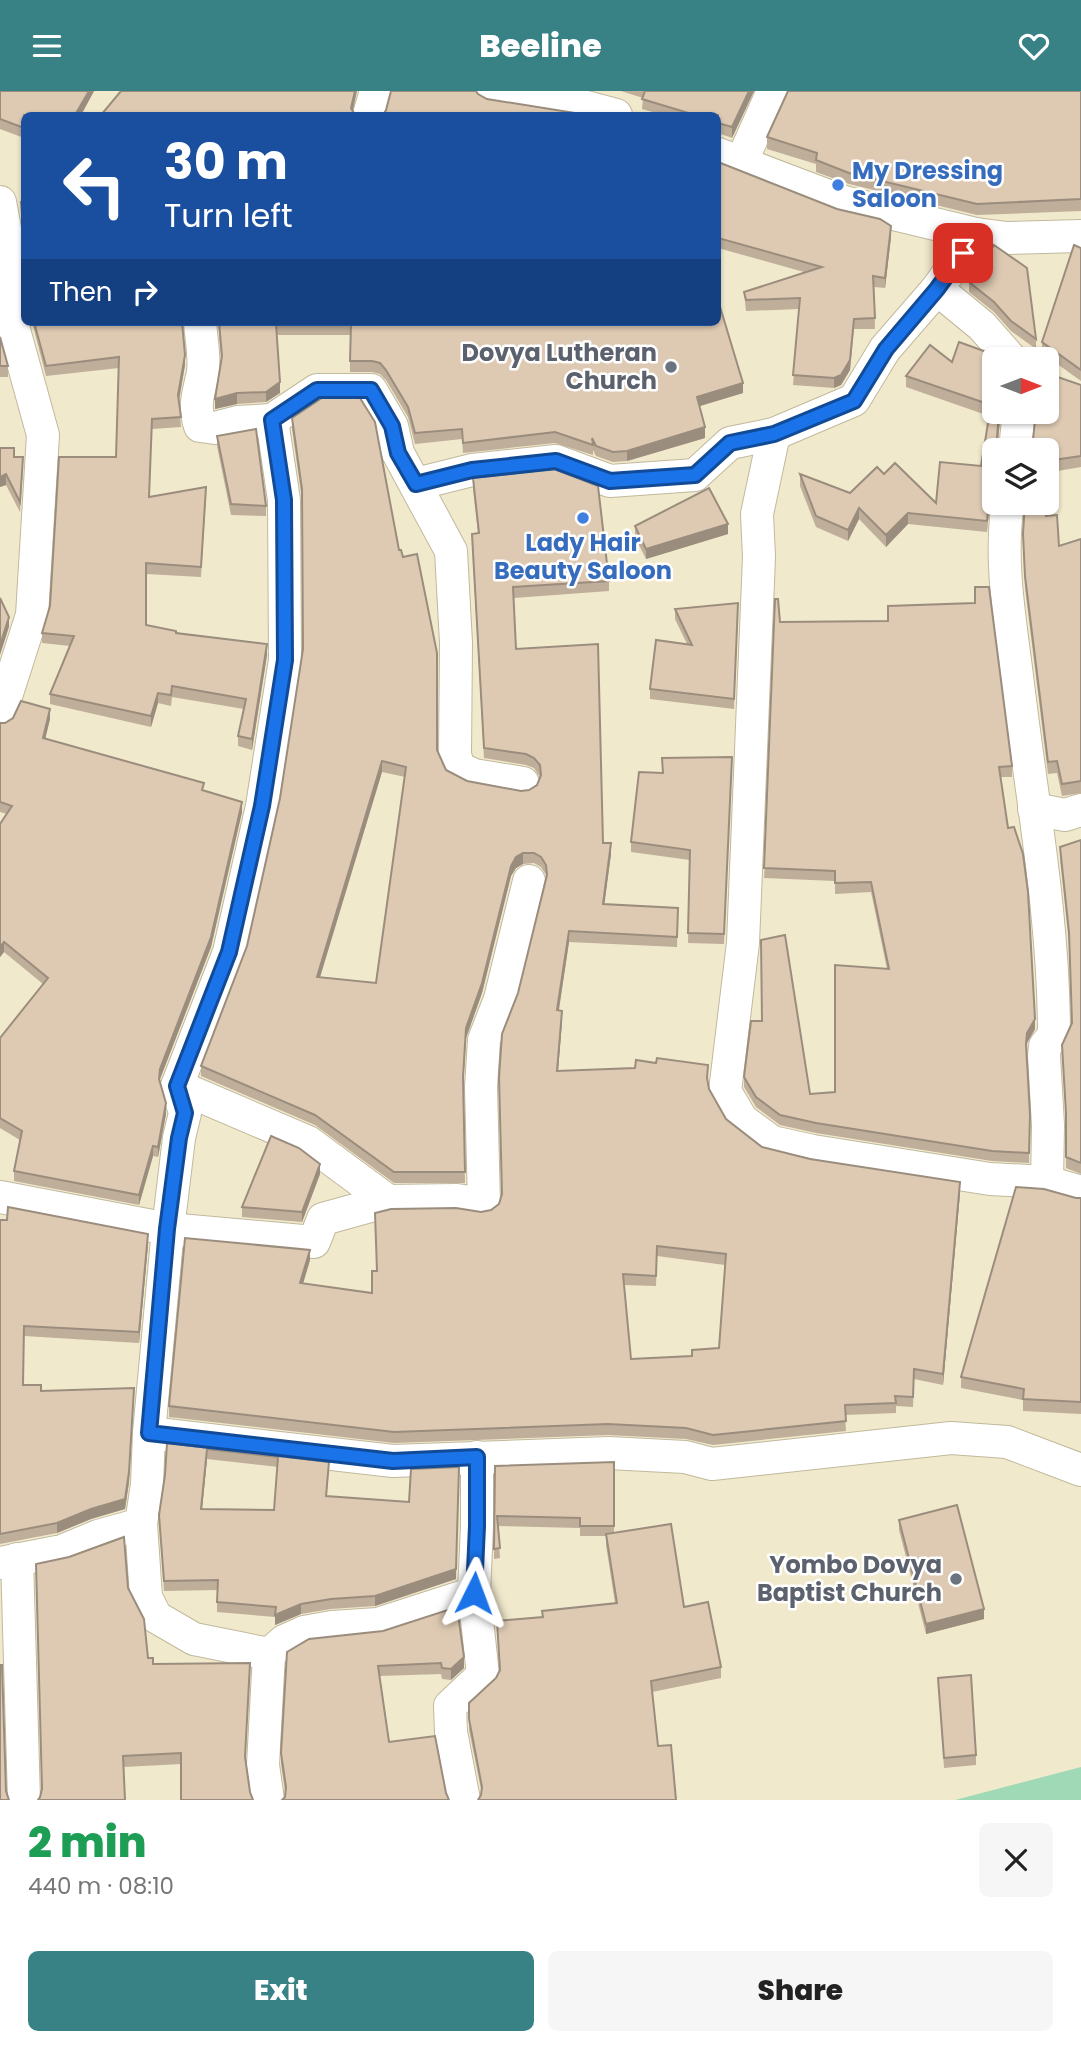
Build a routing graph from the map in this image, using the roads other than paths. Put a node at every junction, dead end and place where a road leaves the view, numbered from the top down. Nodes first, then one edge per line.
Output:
1 (376, 91) edge
2 (490, 91) edge
3 (773, 91) edge
4 (370, 112) edge
5 (605, 112) edge
6 (729, 159) edge
7 (0, 202) edge
8 (15, 233) edge
9 (976, 234) junction
10 (1081, 236) edge
11 (937, 289) junction
12 (201, 326) edge
13 (1000, 347) edge
14 (272, 420) junction
15 (774, 434) junction
16 (416, 484) junction
17 (1006, 515) edge
18 (0, 715) edge
19 (523, 783) dead end
20 (1034, 809) junction
21 (1081, 810) edge
22 (529, 881) dead end
23 (177, 1086) junction
24 (1047, 1182) junction
25 (1081, 1192) edge
26 (0, 1197) edge
27 (388, 1201) junction
28 (167, 1229) junction
29 (149, 1433) junction
30 (477, 1457) junction
31 (1081, 1470) edge
32 (141, 1524) junction
33 (8, 1561) edge
34 (474, 1593) junction
35 (269, 1654) junction
36 (24, 1800) edge
37 (268, 1800) edge
38 (464, 1800) edge

1 - 4 street
2 - 5 street
3 - 6 street
6 - 9 street
7 - 8 street
8 - 18 street
9 - 10 street
9 - 11 street
11 - 13 street
11 - 15 street
12 - 14 street
14 - 16 street
14 - 23 street
15 - 16 street
15 - 24 street
16 - 19 street
17 - 20 street
20 - 21 street
20 - 24 street
22 - 27 street
23 - 27 street
23 - 28 street
24 - 25 street
26 - 28 street
27 - 28 street
28 - 29 street
29 - 30 street
29 - 32 street
30 - 31 street
30 - 34 street
32 - 33 street
32 - 35 street
33 - 36 street
34 - 35 street
34 - 38 street
35 - 37 street

